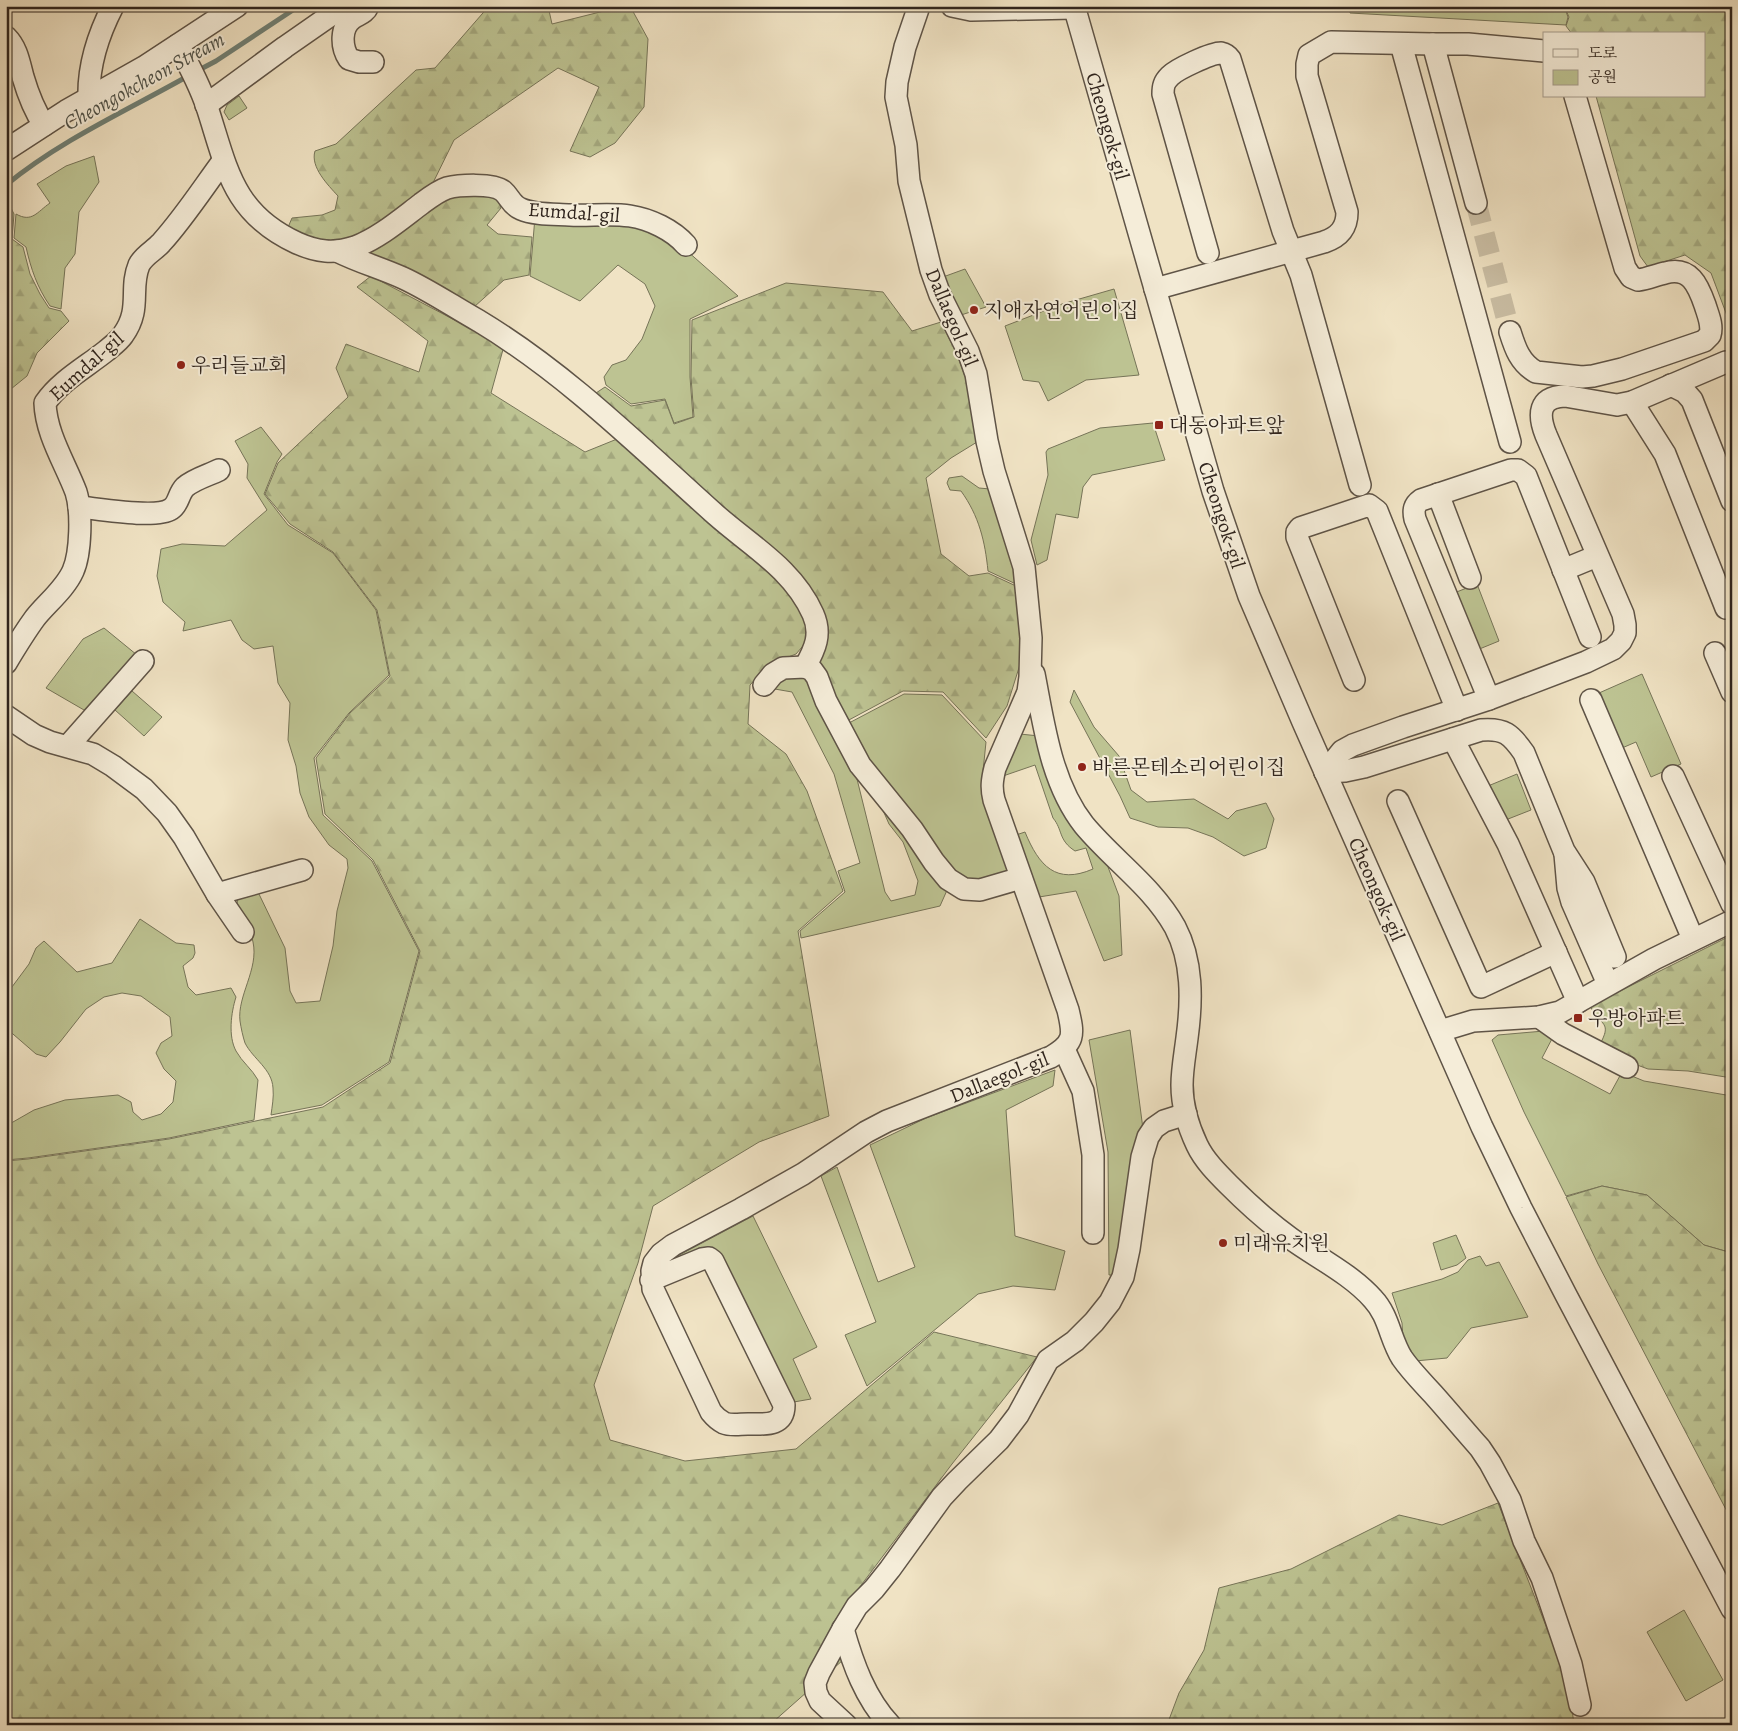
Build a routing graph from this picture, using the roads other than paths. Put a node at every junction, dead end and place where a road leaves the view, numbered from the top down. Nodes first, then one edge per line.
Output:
1 (113, 6) edge
2 (238, 6) edge
3 (344, 6) edge
4 (368, 6) edge
5 (919, 6) edge
6 (952, 6) edge
7 (1078, 7) edge
8 (6, 37) edge
9 (1401, 44) junction
10 (1433, 44) junction
11 (181, 51) junction
12 (1543, 51) edge
13 (374, 62) dead end
14 (89, 98) junction
15 (1576, 98) edge
16 (204, 100) junction
17 (44, 125) junction
18 (6, 150) edge
19 (224, 161) junction
20 (1476, 203) tunnel mouth
21 (686, 245) dead end
22 (337, 251) junction
23 (1292, 251) junction
24 (1208, 254) dead end
25 (1155, 289) junction
26 (1510, 332) tunnel mouth
27 (1732, 363) edge
28 (1672, 385) junction
29 (1632, 402) junction
30 (1510, 442) dead end
31 (219, 470) dead end
32 (1360, 485) dead end
33 (1438, 494) junction
34 (1732, 501) edge
35 (79, 507) junction
36 (1598, 556) junction
37 (1563, 570) junction
38 (1470, 578) dead end
39 (1726, 608) dead end
40 (1590, 637) dead end
41 (1715, 652) dead end
42 (1032, 659) junction
43 (143, 660) dead end
44 (6, 663) edge
45 (805, 667) junction
46 (1354, 680) dead end
47 (764, 685) dead end
48 (1732, 692) edge
49 (1489, 699) junction
50 (1591, 700) dead end
51 (1456, 710) junction
52 (6, 716) edge
53 (1453, 739) junction
54 (68, 746) junction
55 (1325, 772) junction
56 (1673, 776) dead end
57 (1398, 800) dead end
58 (1564, 851) junction
59 (302, 870) dead end
60 (1022, 878) junction
61 (217, 894) junction
62 (1732, 904) edge
63 (1732, 921) edge
64 (243, 932) dead end
65 (1693, 939) junction
66 (1556, 952) junction
67 (1615, 956) dead end
68 (1608, 984) junction
69 (1578, 1002) junction
70 (1539, 1017) junction
71 (1440, 1031) junction
72 (1064, 1049) junction
73 (1628, 1067) dead end
74 (1186, 1114) junction
75 (1093, 1233) dead end
76 (653, 1271) junction
77 (1732, 1609) edge
78 (843, 1629) junction
79 (1580, 1705) dead end
80 (846, 1725) edge
81 (890, 1725) edge

1 - 14 street
2 - 11 street
3 - 16 street
4 - 13 street
5 - 42 street, Dallaegol-gil
6 - 7 street, Cheongok-gil
7 - 25 street, Cheongok-gil
8 - 17 street
9 - 10 street
9 - 23 street
9 - 30 street
10 - 12 street
10 - 20 street
11 - 14 street
11 - 16 street, Eumdal-gil
14 - 17 street
15 - 26 street
16 - 19 street, Eumdal-gil
17 - 18 street
19 - 22 street, Eumdal-gil
19 - 35 street, Eumdal-gil
21 - 22 street, Eumdal-gil
22 - 45 street
23 - 24 street
23 - 25 street
23 - 32 street
25 - 55 street, Cheongok-gil
27 - 28 street
28 - 29 street
28 - 34 street
29 - 36 street
29 - 39 street
31 - 35 street
33 - 37 street
33 - 38 street
33 - 49 street
35 - 44 street, Eumdal-gil
36 - 37 street
36 - 49 street
37 - 40 street
41 - 48 street
42 - 60 street, Dallaegol-gil
42 - 74 street, Dallaegol-gil
43 - 54 street
45 - 47 street
45 - 60 street
46 - 51 street
49 - 51 street
50 - 65 street
51 - 55 street
52 - 54 street
53 - 55 street
53 - 58 street
53 - 66 street
54 - 61 street
55 - 71 street, Cheongok-gil
56 - 62 street
57 - 66 street
58 - 67 street
58 - 68 street
59 - 61 street
60 - 72 street, Dallaegol-gil
61 - 64 street
63 - 65 street
65 - 68 street
66 - 69 street
68 - 69 street
69 - 70 street
70 - 71 street
70 - 73 street
71 - 77 street, Cheongok-gil
72 - 75 street
72 - 76 street, Dallaegol-gil
74 - 78 street
74 - 79 street, Dallaegol-gil
76 - 76 street
78 - 80 street
78 - 81 street

